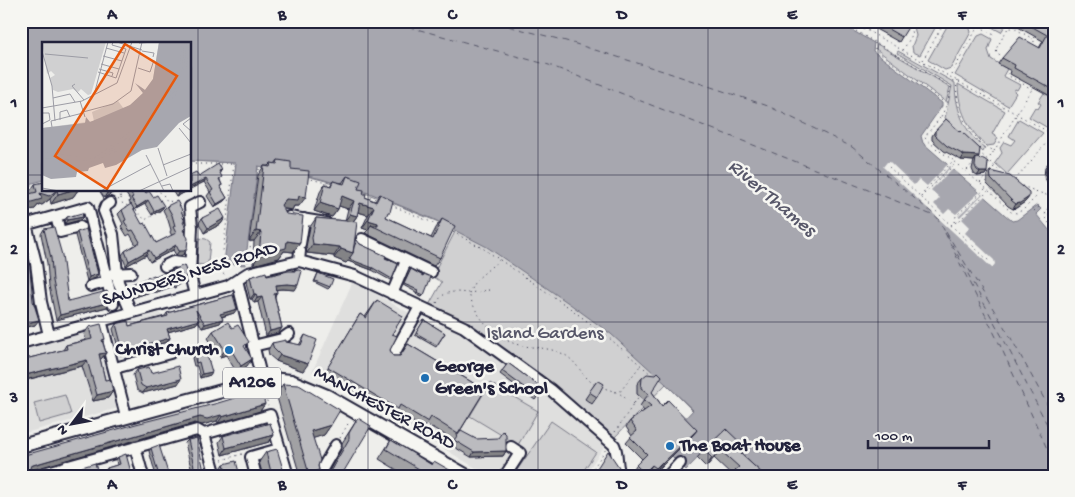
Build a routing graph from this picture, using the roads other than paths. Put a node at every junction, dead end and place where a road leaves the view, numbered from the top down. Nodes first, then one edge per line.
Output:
1 (200, 202) dead end
2 (110, 203) dead end
3 (281, 215) edge
4 (56, 216) junction
5 (304, 219) junction
6 (327, 223) edge
7 (24, 225) edge
8 (80, 227) dead end
9 (362, 239) dead end
10 (300, 252) junction
11 (406, 261) junction
12 (190, 264) junction
13 (165, 266) dead end
14 (431, 272) dead end
15 (131, 273) dead end
16 (118, 274) junction
17 (106, 278) junction
18 (232, 283) junction
19 (91, 286) dead end
20 (392, 294) junction
21 (196, 295) junction
22 (113, 304) dead end
23 (420, 307) junction
24 (131, 312) junction
25 (102, 320) junction
26 (289, 334) dead end
27 (49, 335) junction
28 (21, 343) edge
29 (253, 346) junction
30 (170, 353) dead end
31 (392, 357) edge
32 (115, 368) junction
33 (262, 380) junction
34 (125, 412) dead end
35 (204, 434) junction
36 (336, 445) road end
37 (21, 446) edge
38 (511, 446) dead end
39 (135, 447) junction
40 (280, 448) junction
41 (680, 463) dead end
42 (68, 471) edge
43 (33, 476) edge
44 (143, 476) edge
45 (216, 476) edge
46 (256, 476) edge
47 (288, 476) edge
48 (318, 476) edge
49 (467, 476) edge
50 (505, 476) edge
51 (621, 476) edge
52 (668, 476) edge

1 - 12 street
2 - 16 street
3 - 5 street
4 - 7 street
4 - 8 street
4 - 17 street
5 - 6 street
5 - 10 street
7 - 27 street
9 - 11 street
10 - 18 street, SAUNDERS NESS ROAD
10 - 20 street, SAUNDERS NESS ROAD
11 - 14 street
11 - 20 street
12 - 13 street
12 - 21 street
15 - 16 street
16 - 17 street
16 - 24 street
17 - 19 street
17 - 22 street
18 - 21 street, SAUNDERS NESS ROAD
18 - 29 street
20 - 23 street, SAUNDERS NESS ROAD
21 - 24 street, SAUNDERS NESS ROAD
23 - 31 street
23 - 51 street, SAUNDERS NESS ROAD
24 - 25 street, SAUNDERS NESS ROAD
25 - 27 street, SAUNDERS NESS ROAD
25 - 32 street
26 - 29 street
27 - 28 street, SAUNDERS NESS ROAD
29 - 33 street
30 - 32 street
32 - 34 street
33 - 37 main road, MANCHESTER ROAD / A1206
33 - 49 main road, MANCHESTER ROAD / A1206
35 - 39 street
35 - 40 street
35 - 45 street
36 - 48 street
38 - 50 street
39 - 42 street
39 - 44 street
40 - 46 street
40 - 47 street
41 - 52 street
42 - 43 street

